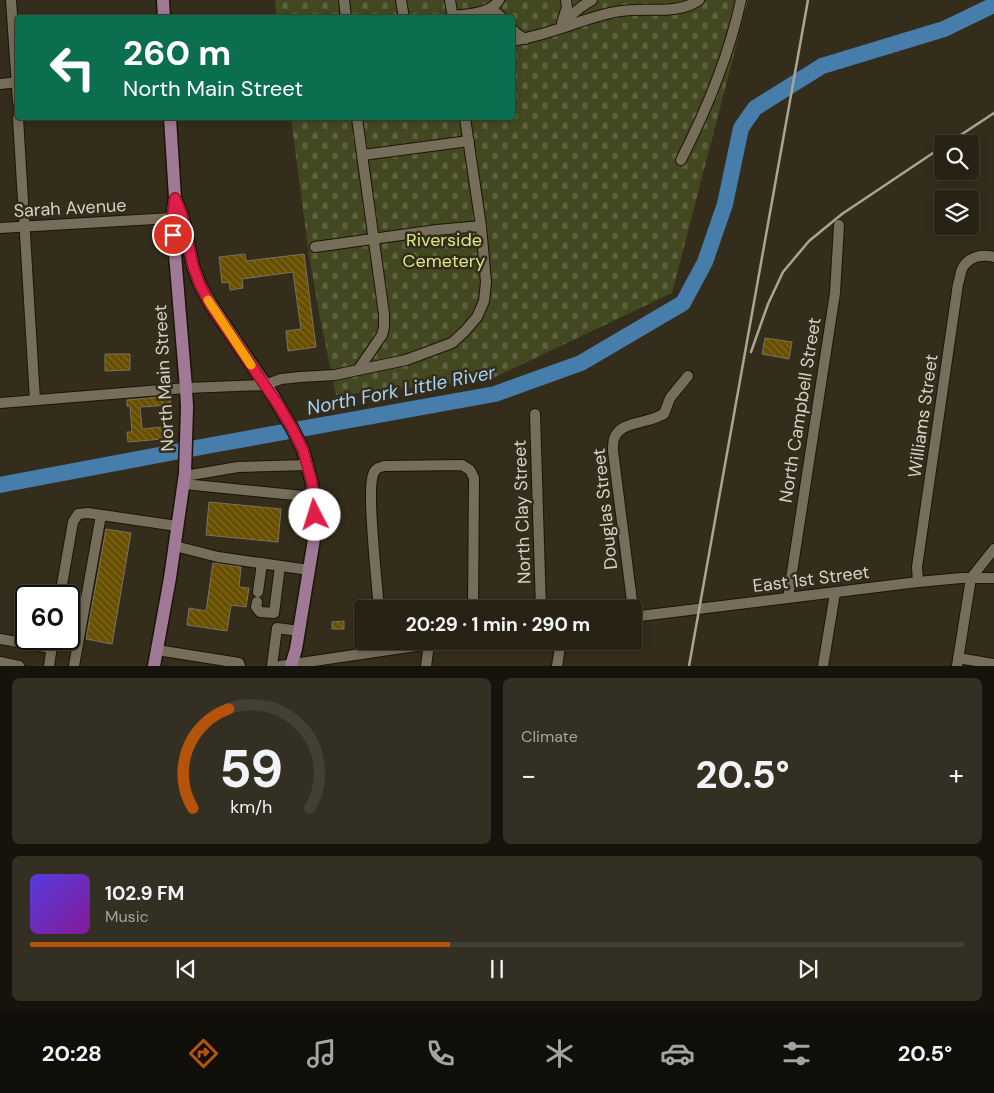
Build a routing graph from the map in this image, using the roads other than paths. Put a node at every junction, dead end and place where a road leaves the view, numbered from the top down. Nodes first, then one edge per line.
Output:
1 (11, 0) edge
2 (162, 0) edge
3 (344, 0) edge
4 (401, 0) edge
5 (450, 0) edge
6 (499, 0) edge
7 (566, 0) edge
8 (572, 0) edge
9 (592, 0) edge
10 (699, 0) edge
11 (741, 0) edge
12 (581, 7) junction
13 (491, 8) junction
14 (164, 15) edge
15 (346, 15) edge
16 (404, 15) edge
17 (453, 15) edge
18 (465, 15) edge
19 (499, 15) edge
20 (601, 15) junction
21 (563, 22) junction
22 (556, 30) junction
23 (515, 32) edge
24 (525, 39) junction
25 (515, 41) edge
26 (15, 55) edge
27 (15, 82) edge
28 (0, 84) edge
29 (18, 120) edge
30 (170, 120) edge
31 (357, 120) edge
32 (465, 120) edge
33 (469, 141) junction
34 (363, 155) junction
35 (681, 160) dead end
36 (175, 198) junction
37 (172, 218) junction
38 (839, 225) dead end
39 (481, 226) junction
40 (25, 227) junction
41 (0, 228) edge
42 (374, 239) junction
43 (315, 247) dead end
44 (994, 258) edge
45 (358, 370) junction
46 (688, 376) dead end
47 (264, 385) junction
48 (186, 388) junction
49 (36, 400) junction
50 (0, 403) edge
51 (535, 414) dead end
52 (307, 465) junction
53 (185, 478) junction
54 (314, 497) junction
55 (101, 515) junction
56 (177, 526) junction
57 (175, 546) junction
58 (994, 549) edge
59 (262, 563) junction
60 (280, 566) junction
61 (309, 570) junction
62 (971, 578) junction
63 (994, 578) edge
64 (918, 582) junction
65 (62, 585) edge
66 (258, 592) dead end
67 (835, 593) junction
68 (788, 598) junction
69 (378, 600) edge
70 (473, 600) edge
71 (541, 600) edge
72 (631, 600) edge
73 (257, 602) dead end
74 (642, 616) edge
75 (299, 631) junction
76 (0, 639) edge
77 (15, 640) edge
78 (51, 650) edge
79 (157, 650) junction
80 (362, 650) edge
81 (428, 650) edge
82 (560, 650) edge
83 (0, 662) edge
84 (957, 662) edge
85 (994, 664) edge
86 (288, 665) edge
87 (19, 666) edge
88 (49, 666) edge
89 (74, 666) edge
90 (154, 666) edge
91 (240, 666) edge
92 (272, 666) edge
93 (426, 666) edge
94 (557, 666) edge
95 (823, 666) edge

1 - 26 street
2 - 14 main road
3 - 15 street
4 - 16 street
5 - 17 street
6 - 13 street
7 - 21 street
8 - 12 street
9 - 12 street
10 - 20 street
11 - 35 street
12 - 20 street
12 - 21 street
13 - 18 street
13 - 19 street
20 - 22 street
21 - 22 street
22 - 24 street
23 - 24 street
24 - 25 street
27 - 28 street
29 - 40 street
30 - 36 main road, North Main Street
31 - 34 street
32 - 33 street
33 - 34 street
33 - 39 street
34 - 42 street
36 - 37 main road, North Main Street
36 - 47 main road
37 - 40 street, Sarah Avenue
37 - 48 main road, North Main Street
38 - 68 street, North Campbell Street
39 - 42 street
39 - 45 street
40 - 41 street, Sarah Avenue
40 - 49 street
42 - 43 street
42 - 45 street
44 - 64 street, Williams Street
45 - 47 street
46 - 72 street, Douglas Street
47 - 48 street
47 - 52 main road
48 - 49 street
48 - 53 main road, North Main Street
49 - 50 street
51 - 71 street, North Clay Street
52 - 53 street
52 - 54 main road
53 - 54 street
53 - 56 main road, North Main Street
54 - 61 main road
55 - 56 street
55 - 65 street
55 - 89 street
56 - 57 main road, North Main Street
57 - 59 street
57 - 79 main road, North Main Street
58 - 62 street
59 - 60 street
59 - 66 street
60 - 61 street
60 - 73 street
61 - 75 main road
62 - 63 street, East 1st Street
62 - 64 street, East 1st Street
62 - 84 street
64 - 67 street, East 1st Street
67 - 68 street, East 1st Street
67 - 95 street
68 - 74 street, East 1st Street
69 - 70 street
75 - 86 main road
75 - 92 street
76 - 77 street
78 - 88 street
79 - 90 main road, North Main Street
79 - 91 street
80 - 86 street
81 - 93 street
82 - 94 street
83 - 87 street
84 - 85 street

